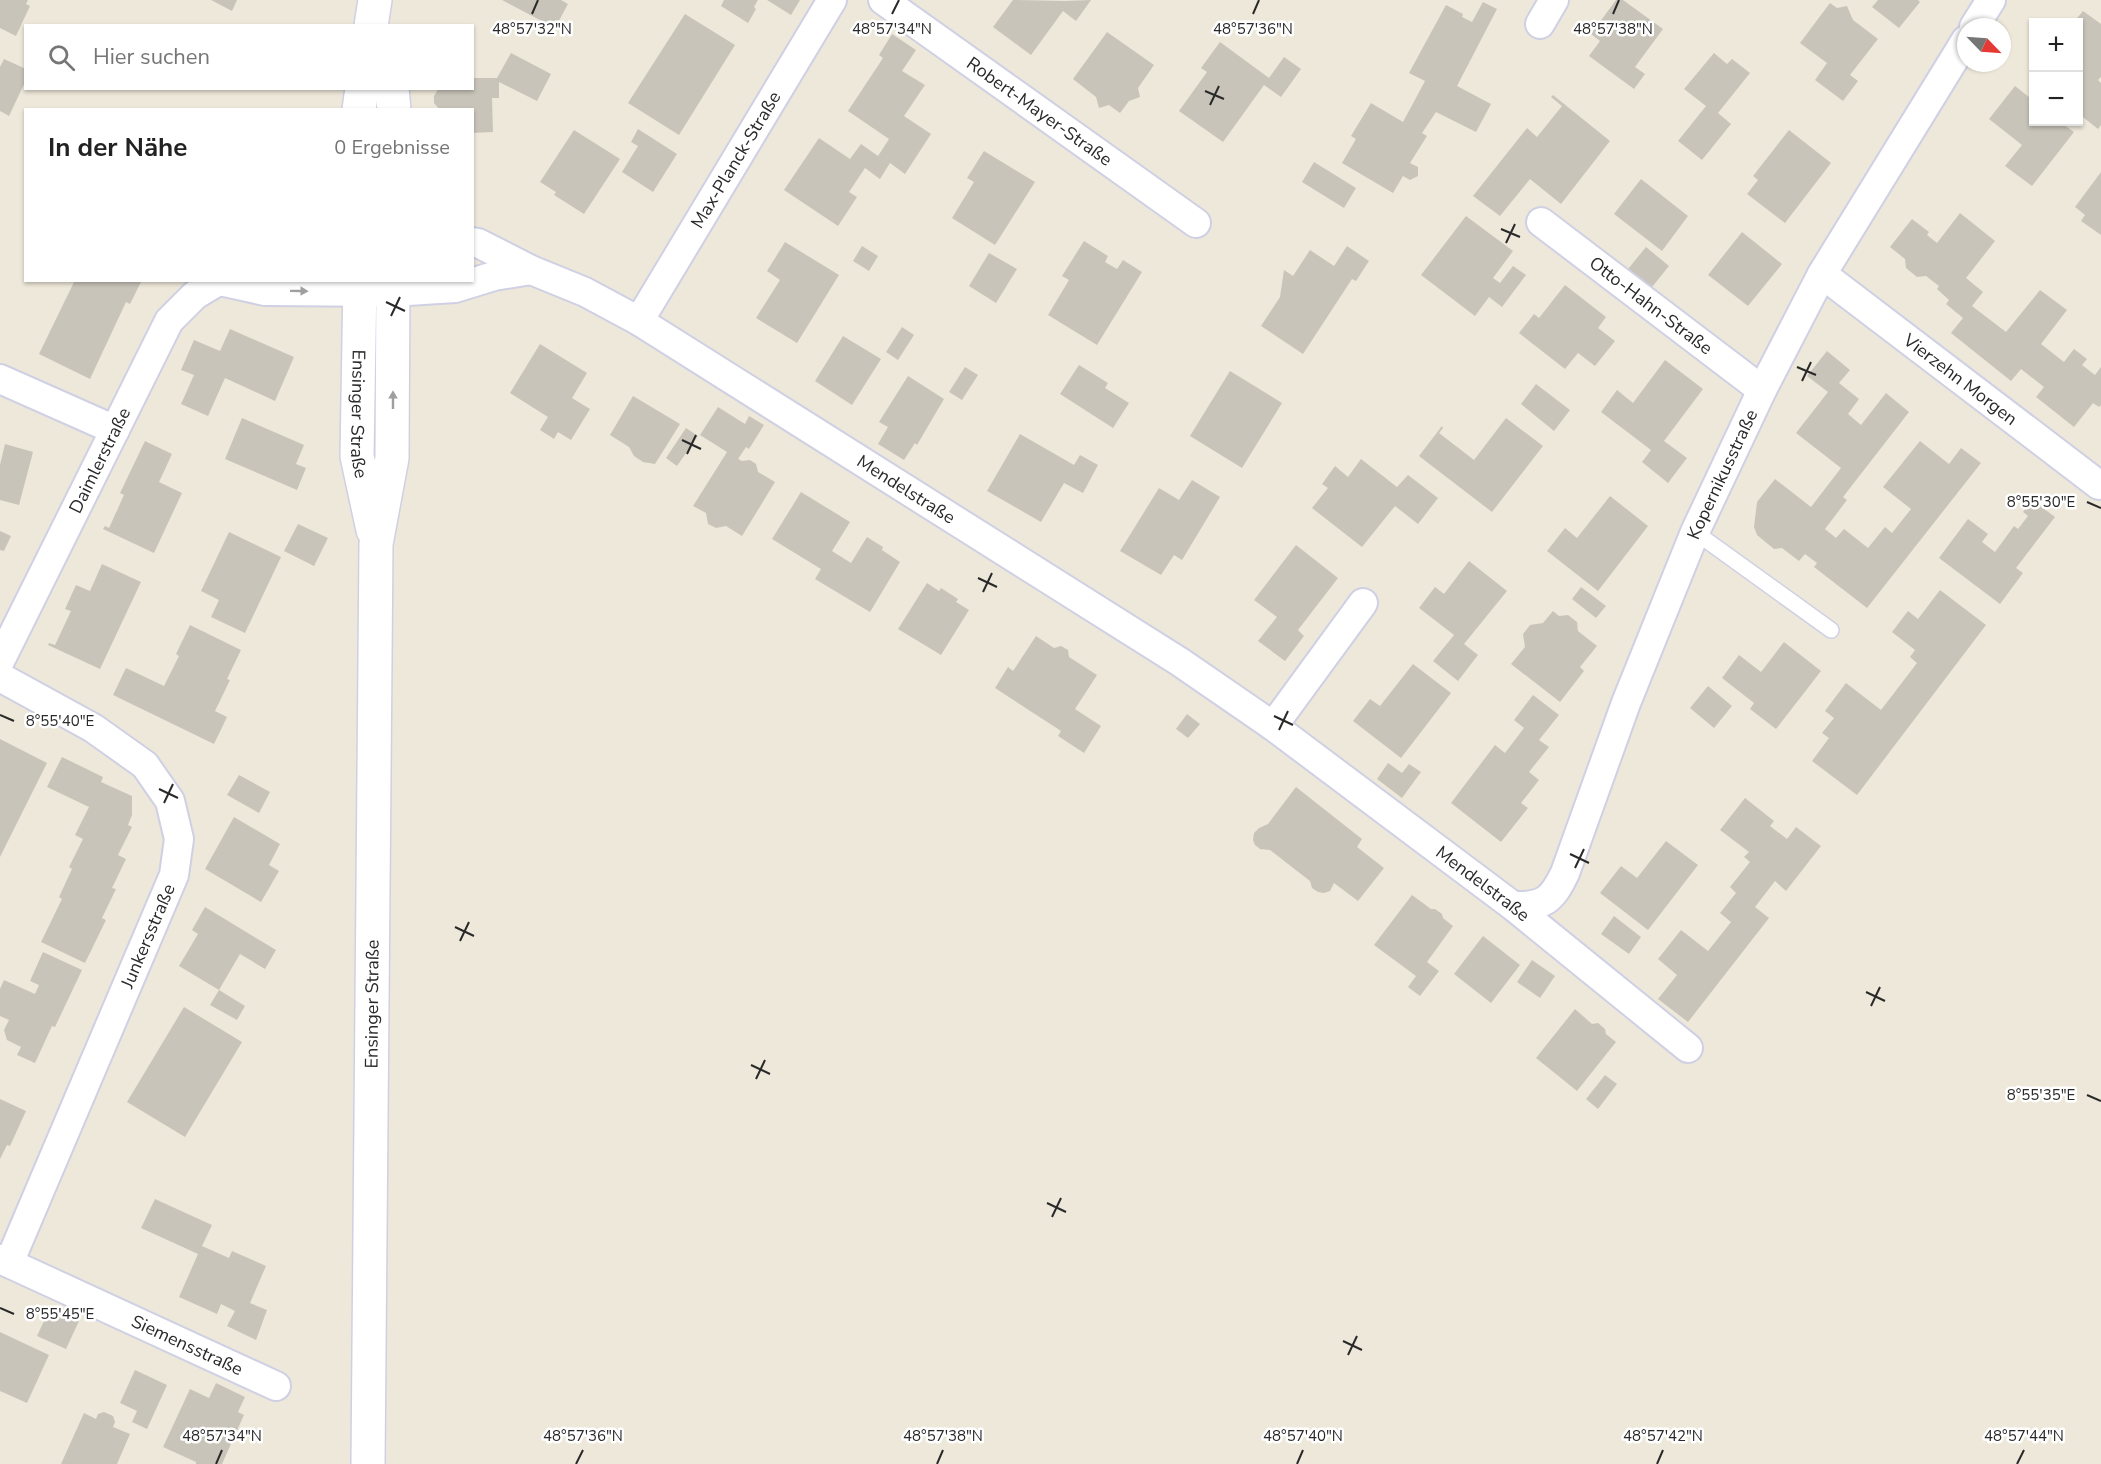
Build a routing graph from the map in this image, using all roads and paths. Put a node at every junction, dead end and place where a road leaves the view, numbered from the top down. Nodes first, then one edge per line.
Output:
1 (378, 0) edge
2 (832, 0) edge
3 (883, 0) edge
4 (1554, 0) edge
5 (1991, 0) edge
6 (1980, 18) edge
7 (372, 24) edge
8 (383, 24) edge
9 (1540, 24) dead end
10 (1957, 55) edge
11 (362, 90) edge
12 (392, 90) edge
13 (359, 108) edge
14 (394, 108) edge
15 (1541, 222) dead end
16 (1196, 223) dead end
17 (474, 242) edge
18 (531, 270) junction
19 (1822, 274) junction
20 (218, 282) edge
21 (224, 282) edge
22 (360, 286) edge
23 (393, 286) edge
24 (639, 321) junction
25 (0, 379) edge
26 (1762, 390) junction
27 (116, 430) junction
28 (2099, 485) dead end
29 (1695, 532) junction
30 (376, 544) junction
31 (1363, 603) dead end
32 (1832, 630) dead end
33 (0, 661) edge
34 (0, 677) edge
35 (1273, 726) junction
36 (1513, 906) junction
37 (1688, 1048) dead end
38 (4, 1261) edge
39 (276, 1386) dead end
40 (368, 1464) edge

1 - 7 street
1 - 8 street
2 - 24 street, Max-Planck-Straße
3 - 16 street, Robert-Mayer-Straße
4 - 9 street
5 - 6 street
10 - 19 street, Kopernikusstraße
11 - 13 street
12 - 14 street
15 - 26 street, Otto-Hahn-Straße
17 - 18 street, Mendelstraße
18 - 23 street
18 - 24 street, Mendelstraße
19 - 26 street, Kopernikusstraße
19 - 28 street, Vierzehn Morgen
20 - 27 street, Daimlerstraße
21 -> 22 street
22 - 23 street
22 - 30 street, Ensinger Straße
30 -> 23 street, Ensinger Straße
24 - 35 street, Mendelstraße
25 - 27 street
26 - 29 street, Kopernikusstraße
27 - 33 street, Daimlerstraße
29 - 32 lane
29 - 36 street, Kopernikusstraße
30 - 40 street, Ensinger Straße
31 - 35 street
34 - 38 street, Junkersstraße
35 - 36 street, Mendelstraße
36 - 37 street, Mendelstraße
38 - 39 street, Siemensstraße

